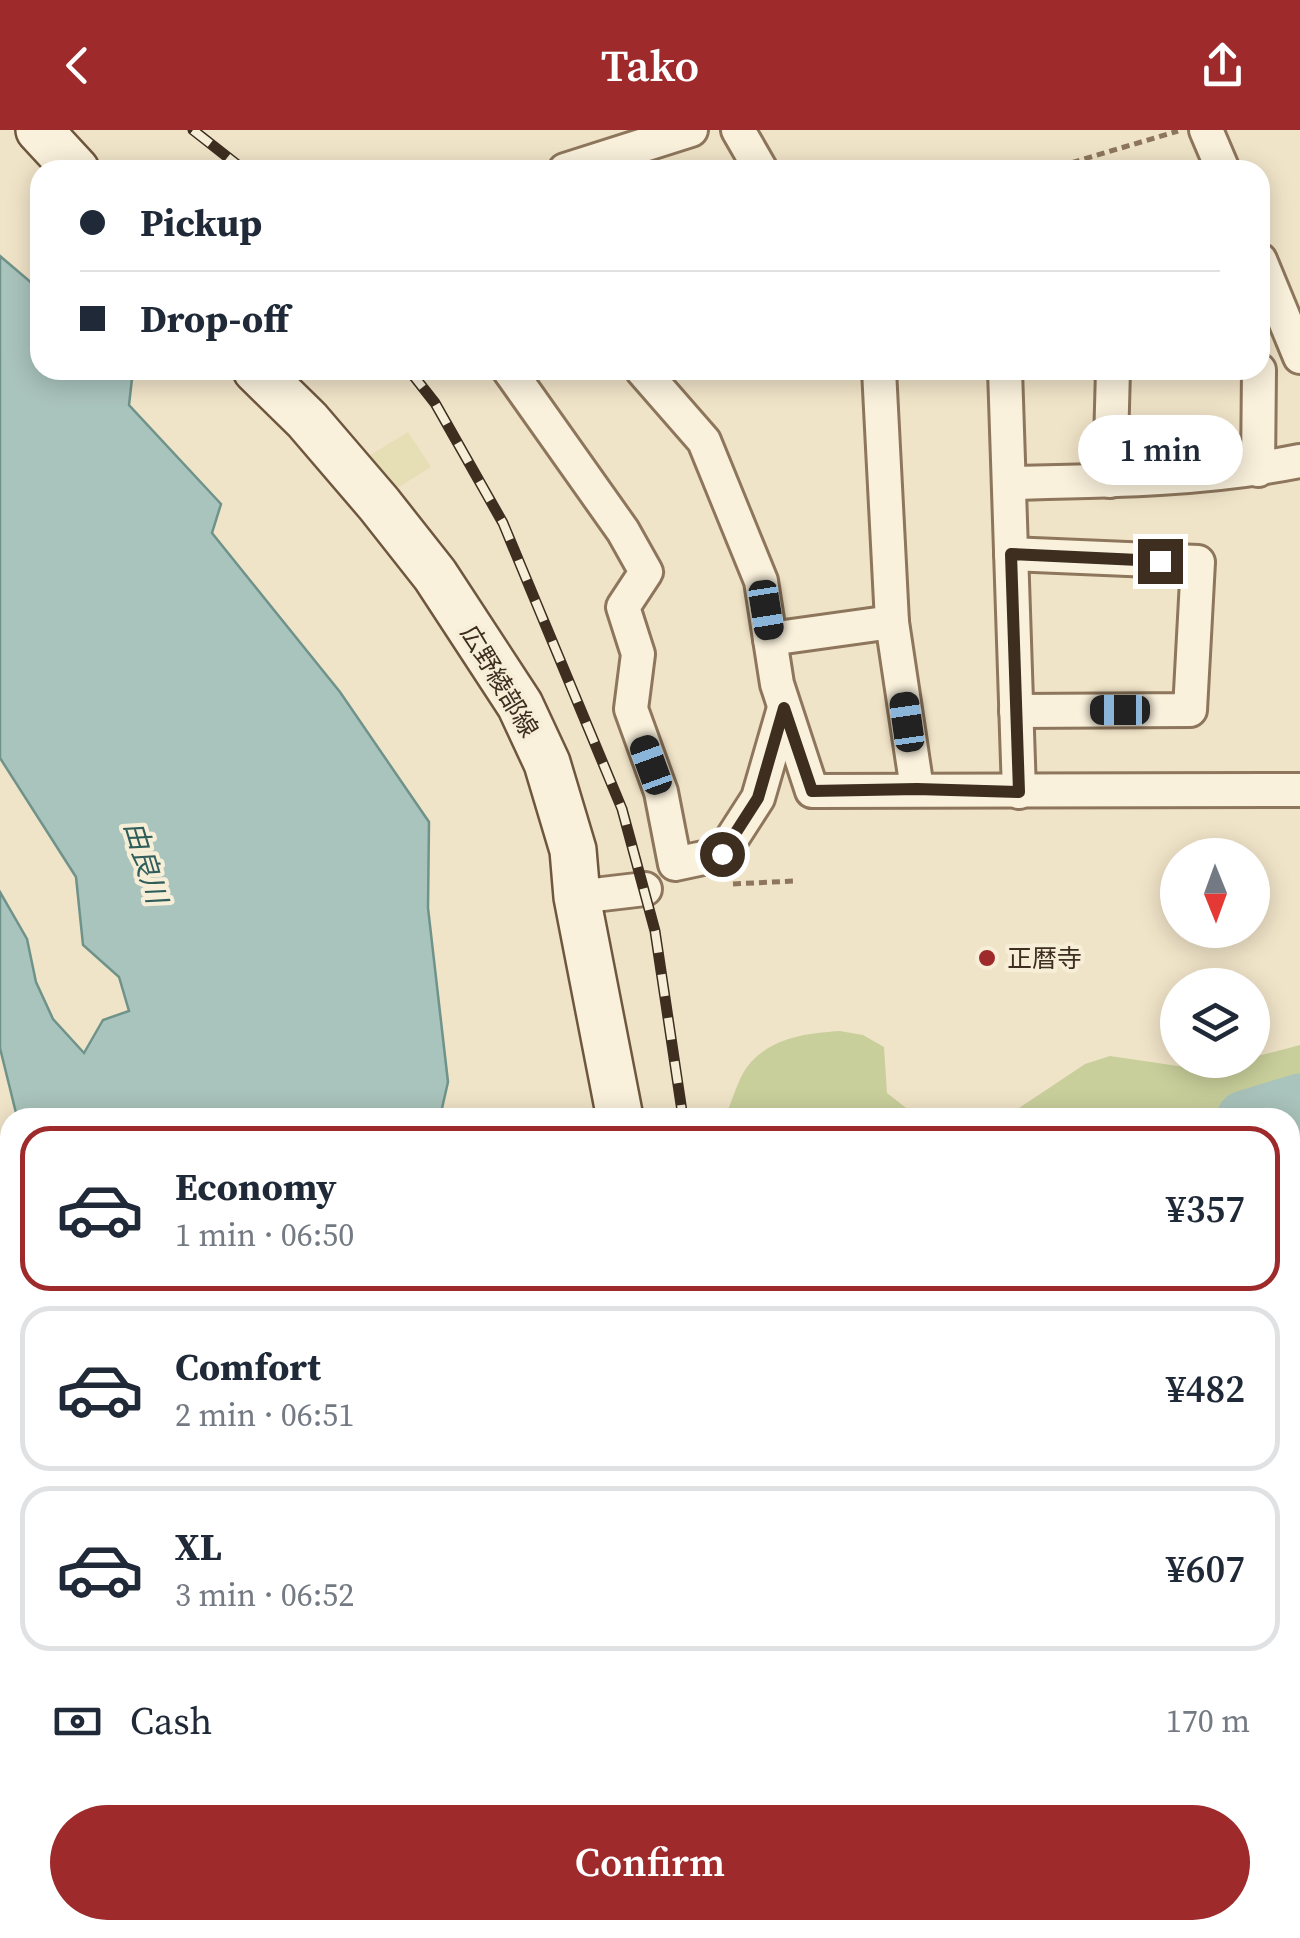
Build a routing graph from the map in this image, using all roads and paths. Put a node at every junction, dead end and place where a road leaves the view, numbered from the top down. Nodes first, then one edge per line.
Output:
1 (39, 130) edge
2 (692, 130) edge
3 (738, 130) edge
4 (1180, 130) edge
5 (1206, 130) edge
6 (67, 160) edge
7 (597, 160) edge
8 (755, 160) edge
9 (1080, 160) edge
10 (1219, 160) edge
11 (1270, 272) edge
12 (1288, 295) edge
13 (1270, 344) edge
14 (1297, 350) edge
15 (266, 380) edge
16 (516, 380) edge
17 (651, 380) edge
18 (880, 380) edge
19 (1004, 380) edge
20 (1113, 380) edge
21 (1259, 380) edge
22 (1300, 461) edge
23 (1258, 470) junction
24 (1110, 481) junction
25 (1008, 483) junction
26 (1011, 554) junction
27 (892, 622) junction
28 (770, 639) junction
29 (784, 708) junction
30 (1016, 711) junction
31 (917, 789) junction
32 (1300, 790) edge
33 (1019, 792) junction
34 (645, 889) dead end
35 (577, 896) junction
36 (618, 1108) edge

1 - 6 main road
2 - 7 street
3 - 8 street
4 - 9 path
5 - 10 street
11 - 12 street
12 - 14 street
13 - 14 street
15 - 35 main road, 広野綾部線
16 - 29 street
17 - 28 street
18 - 27 street
19 - 25 street
20 - 24 street
21 - 23 street
22 - 23 street
23 - 24 street
24 - 25 street
25 - 26 street
26 - 30 street
26 - 30 street
27 - 28 street
27 - 31 street
28 - 29 street
29 - 31 street
30 - 33 street
31 - 33 street
32 - 33 street
34 - 35 street
35 - 36 main road, 広野綾部線

